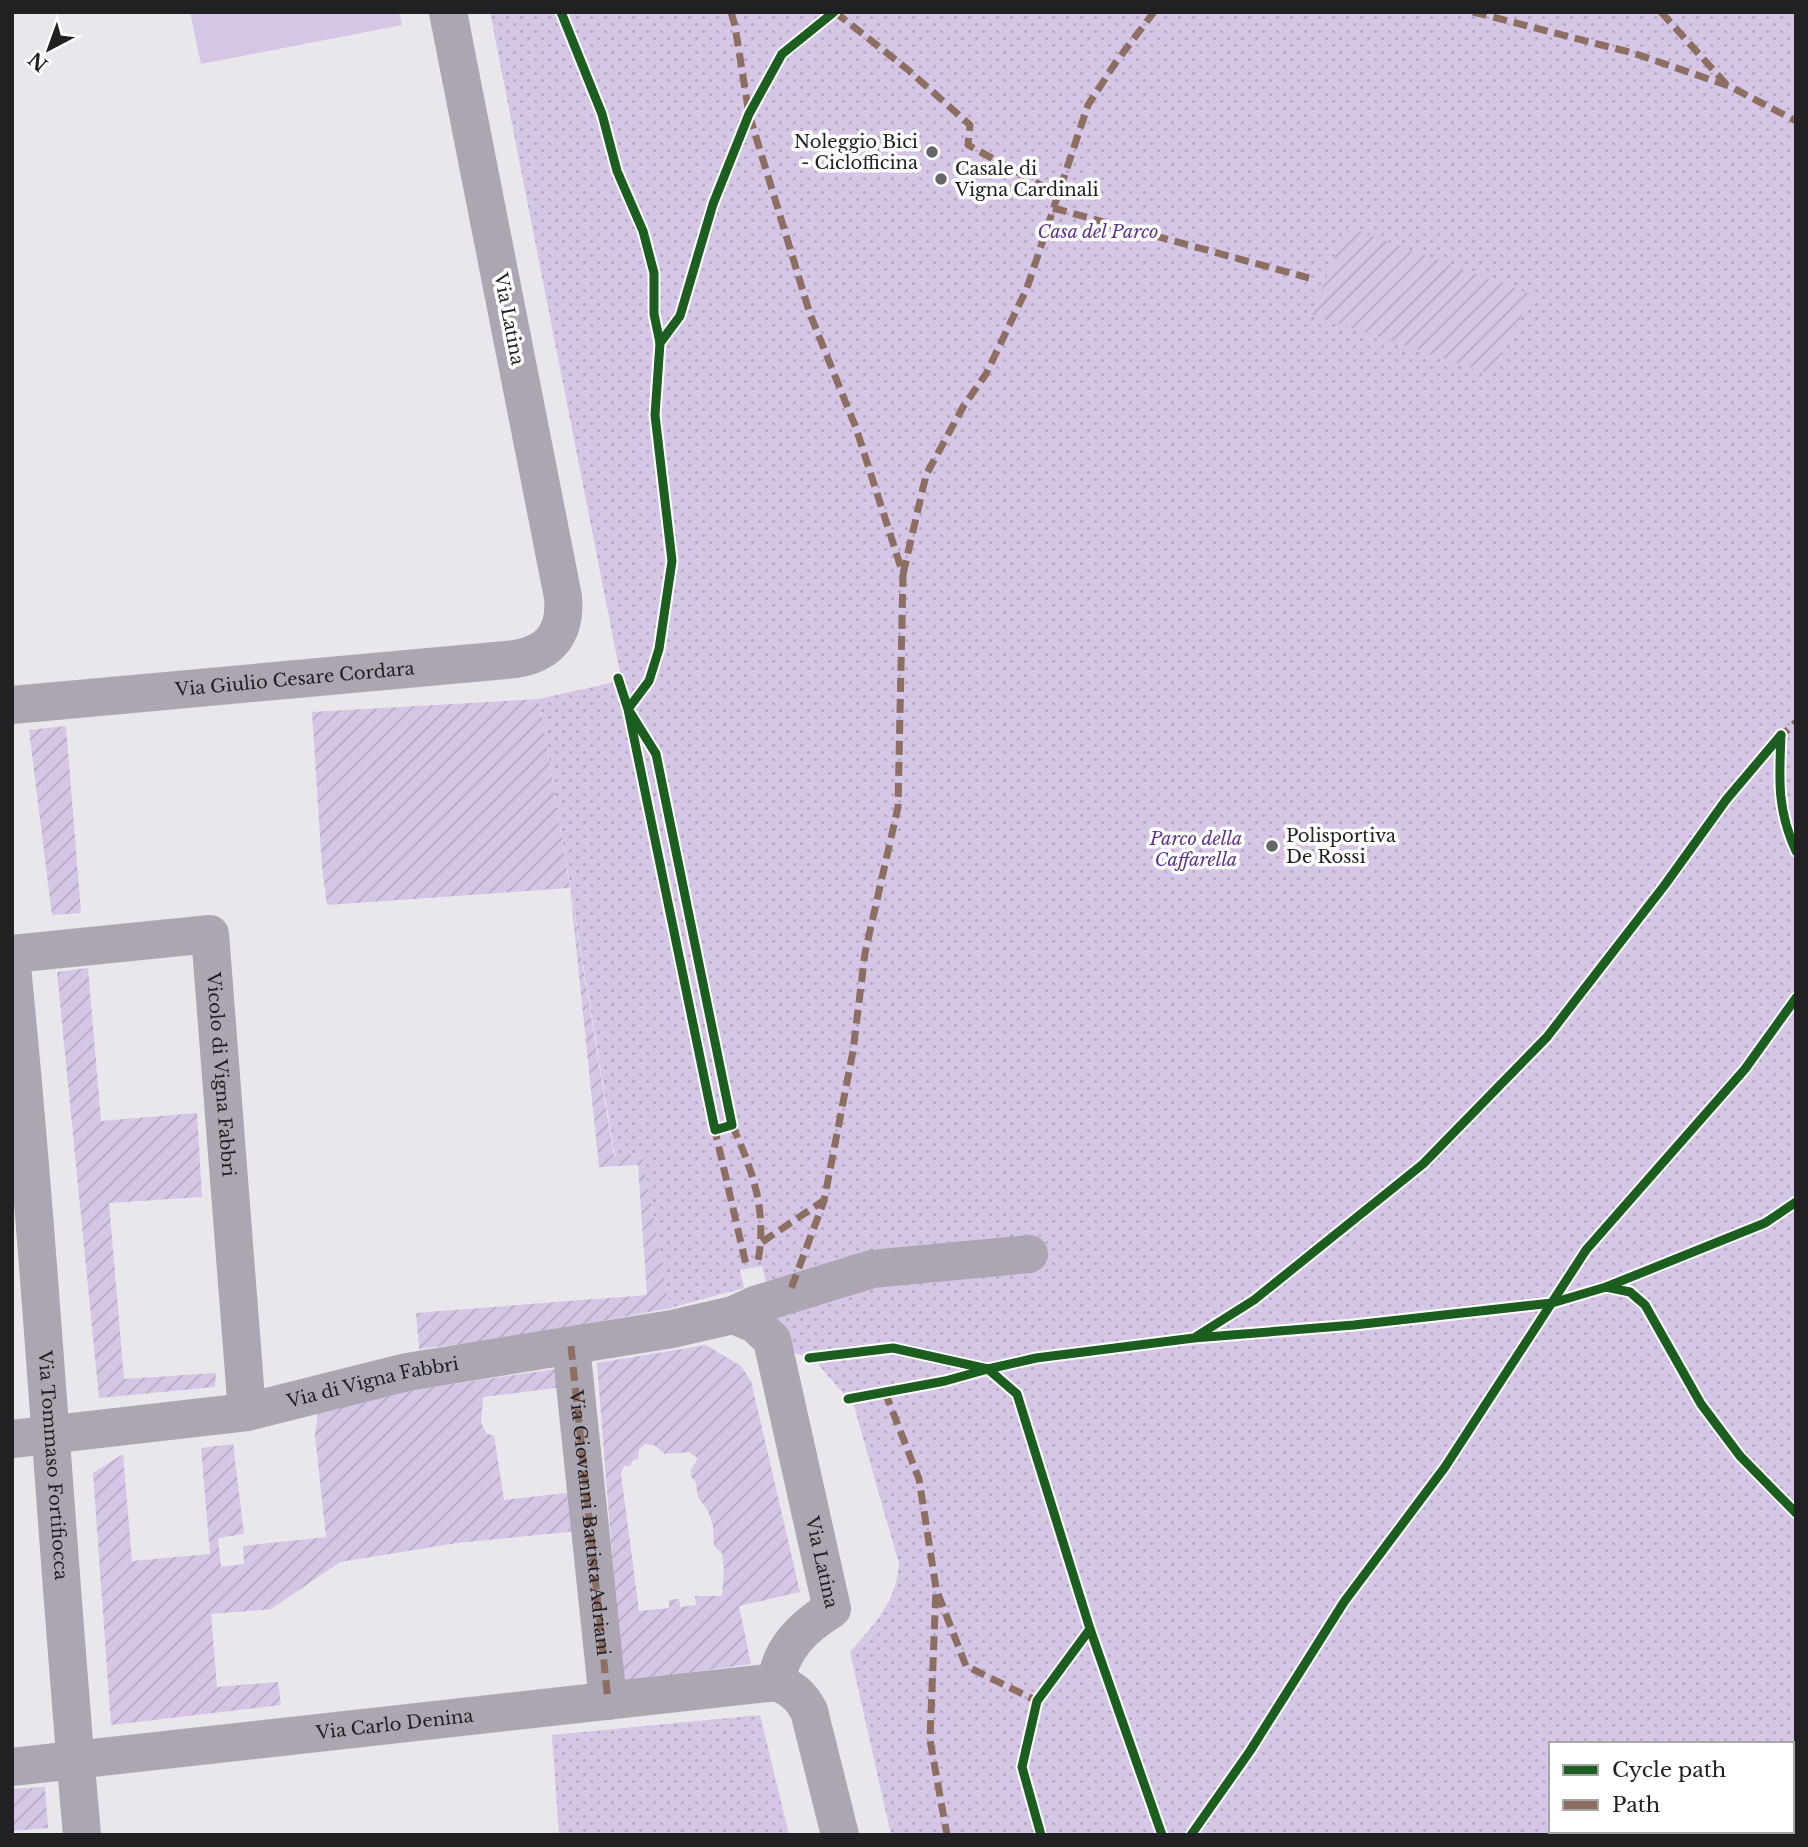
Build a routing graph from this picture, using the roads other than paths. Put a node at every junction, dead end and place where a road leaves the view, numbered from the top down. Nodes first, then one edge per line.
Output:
1 (448, 12) edge
2 (562, 626) joint
3 (12, 705) edge
4 (12, 954) edge
5 (12, 967) edge
6 (1030, 1254) dead end
7 (733, 1315) junction
8 (571, 1346) junction
9 (247, 1412) junction
10 (31, 1438) edge
11 (776, 1682) junction
12 (608, 1701) junction
13 (76, 1761) junction
14 (12, 1767) edge
15 (82, 1835) edge
16 (840, 1835) edge

1 - 2 street, Via Latina
2 - 3 street, Via Giulio Cesare Cordara
4 - 9 street, Vicolo di Vigna Fabbri
5 - 10 street, Via Tommaso Fortifiocca
6 - 7 street, Via di Vigna Fabbri
7 - 8 street, Via di Vigna Fabbri
7 - 11 street, Via Latina
8 - 9 street, Via di Vigna Fabbri
8 - 12 street, Via Giovanni Battista Adriani
9 - 10 street, Via di Vigna Fabbri
10 - 13 street, Via Tommaso Fortifiocca
11 - 12 street, Via Carlo Denina
11 - 16 street
12 - 13 street, Via Carlo Denina
13 - 14 street, Via Carlo Denina
13 - 15 street, Via Tommaso Fortifiocca

